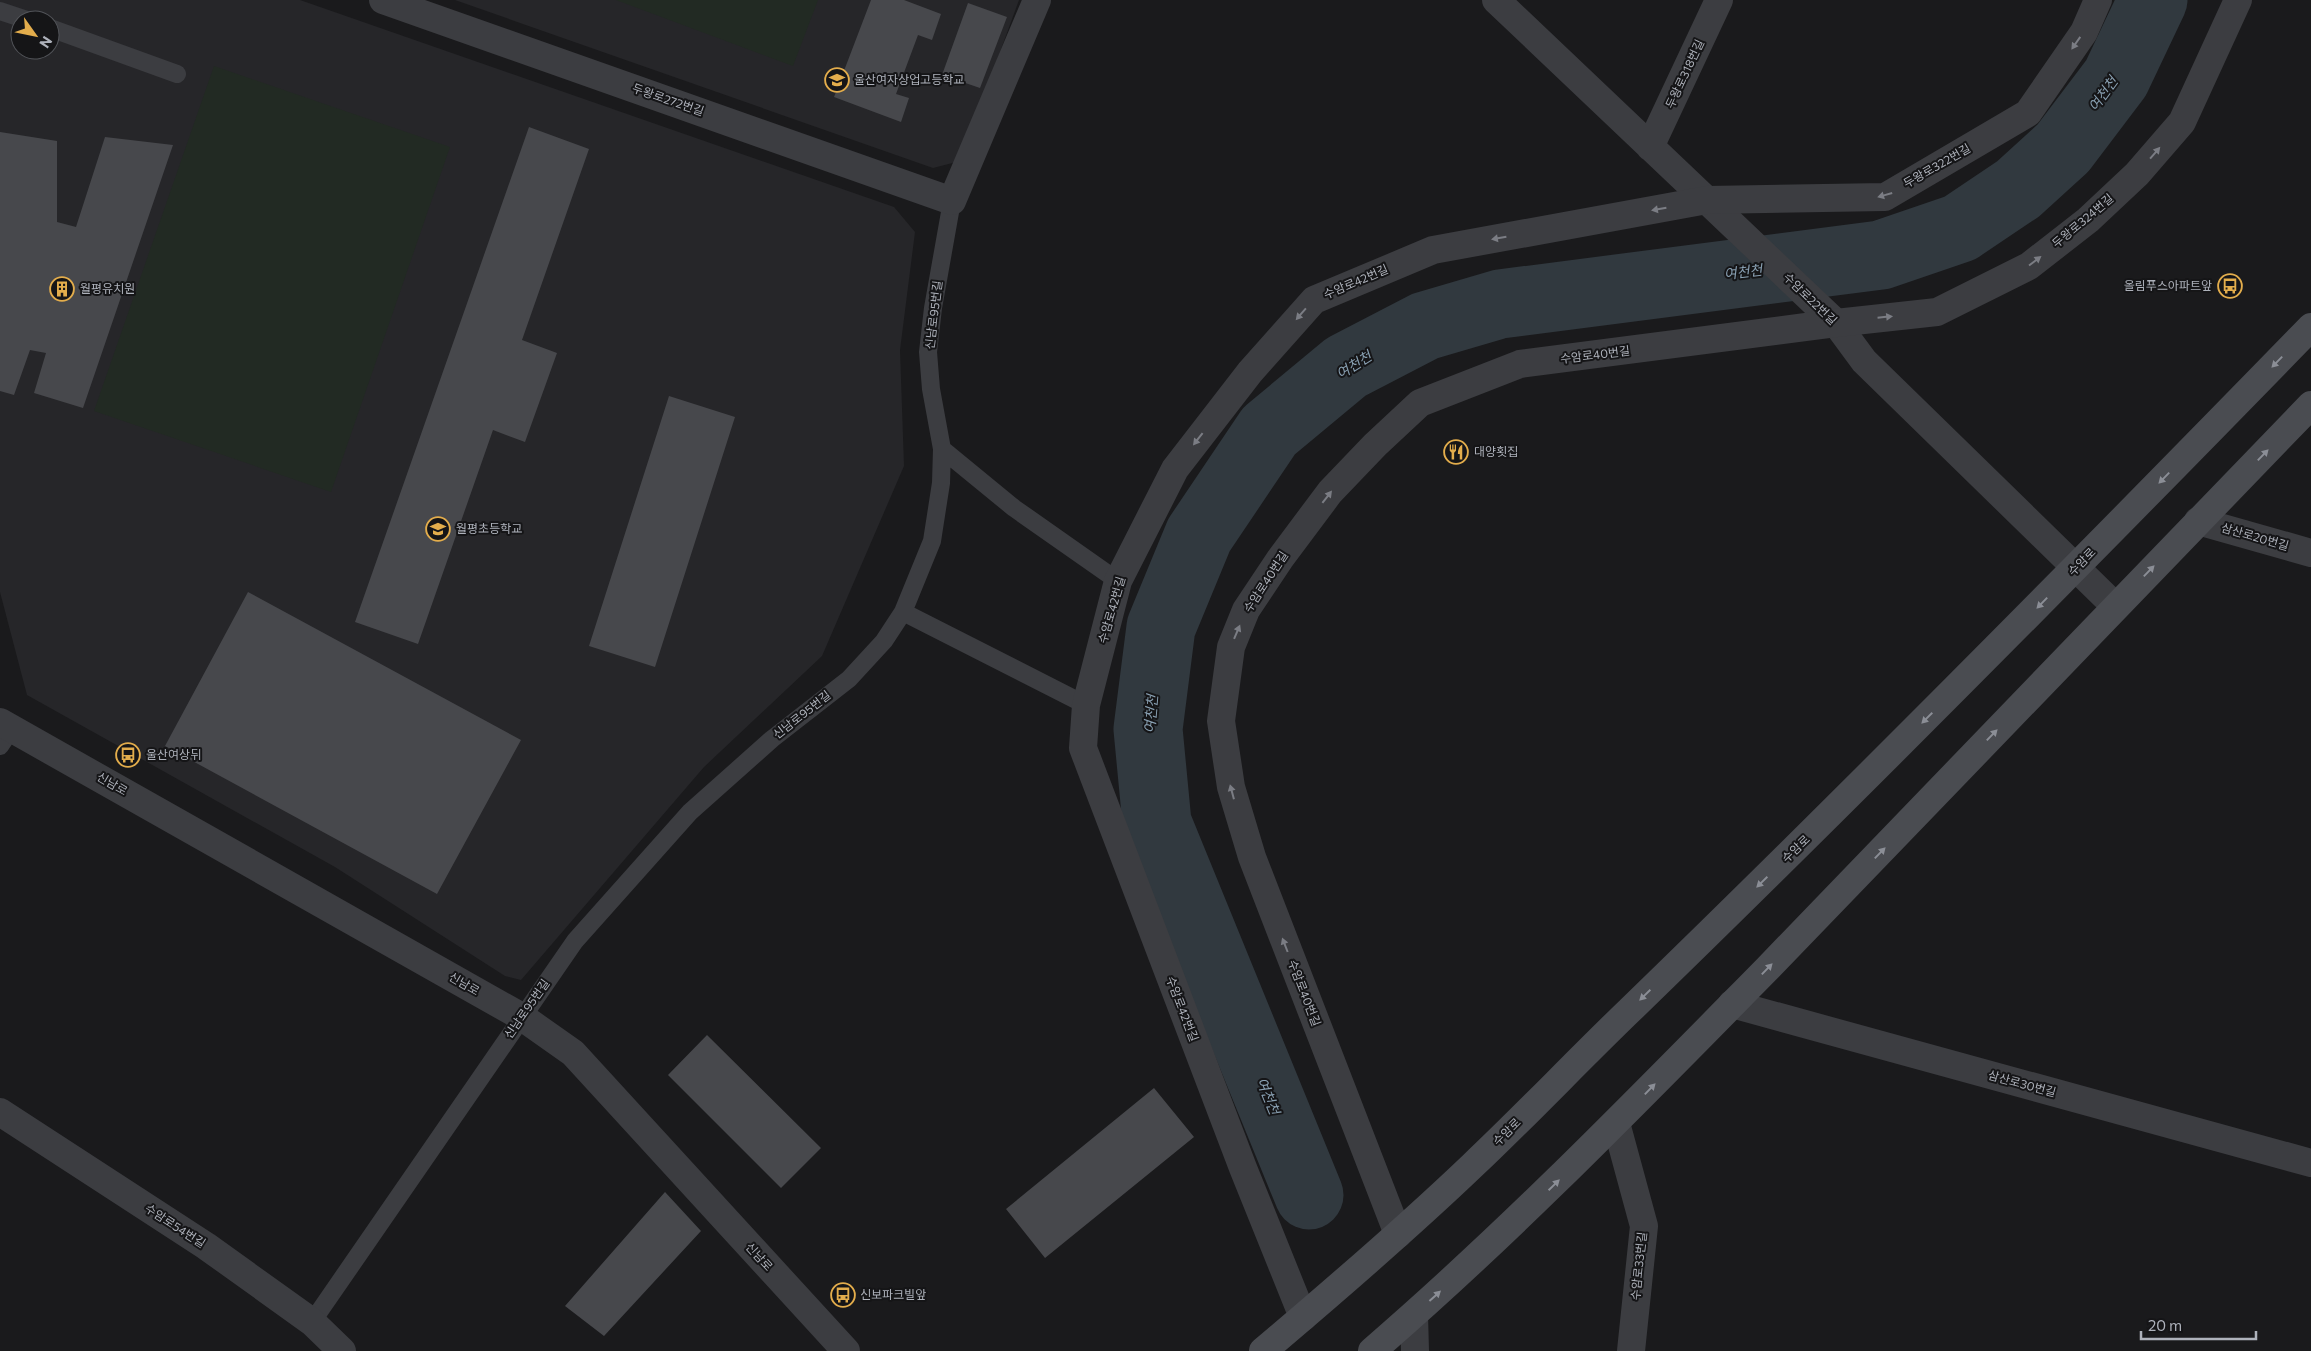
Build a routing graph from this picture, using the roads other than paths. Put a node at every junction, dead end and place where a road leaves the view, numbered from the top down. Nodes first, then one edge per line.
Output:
1 (383, 0) edge
2 (1037, 0) edge
3 (1496, 0) edge
4 (2098, 0) edge
5 (2238, 0) edge
6 (1716, 1) edge
7 (60, 32) edge
8 (177, 74) dead end
9 (1650, 147) junction
10 (1707, 200) junction
11 (952, 201) junction
12 (1836, 323) junction
13 (2311, 327) edge
14 (2311, 405) edge
15 (942, 448) junction
16 (2198, 521) junction
17 (2311, 553) edge
18 (2076, 568) junction
19 (1118, 581) junction
20 (2116, 606) junction
21 (903, 612) junction
22 (1086, 705) junction
23 (4, 732) edge
24 (1732, 1004) junction
25 (522, 1017) junction
26 (0, 1112) edge
27 (1616, 1123) junction
28 (2311, 1163) edge
29 (1398, 1234) junction
30 (1414, 1315) junction
31 (1303, 1317) junction
32 (312, 1322) junction
33 (342, 1351) edge
34 (846, 1351) edge
35 (1263, 1351) edge
36 (1372, 1351) edge
37 (1415, 1351) edge
38 (1630, 1351) edge

1 - 11 street, 두왕로272번길
2 - 11 street, 신남로95번길
3 - 9 street, 수암로22번길
4 -> 10 street, 두왕로322번길
12 -> 5 street, 두왕로324번길
6 - 9 street, 두왕로318번길
7 - 8 lane
9 - 10 street, 수암로22번길
10 - 12 street, 수암로22번길
10 -> 19 street, 수암로42번길
11 - 15 lane, 신남로95번길
12 - 18 street, 수암로22번길
29 -> 12 street, 수암로40번길
13 -> 18 main road, 수암로
16 -> 14 main road
15 - 19 lane
15 - 21 lane, 신남로95번길
16 - 17 street, 삼산로20번길
20 -> 16 main road
18 - 20 street, 수암로22번길
18 -> 29 main road, 수암로
19 - 22 street, 수암로42번길
24 -> 20 main road
21 - 22 lane
21 - 25 lane, 신남로95번길
22 - 31 street, 수암로42번길
23 - 25 street, 신남로
27 -> 24 main road
24 - 28 street, 삼산로30번길
25 - 32 lane, 신남로95번길
25 - 34 street, 신남로
26 - 32 street, 수암로54번길
30 -> 27 main road
27 - 38 street, 수암로33번길
29 - 31 main road, 수암로
30 - 36 main road
30 - 37 street
31 - 35 main road, 수암로
32 - 33 street, 수암로54번길

